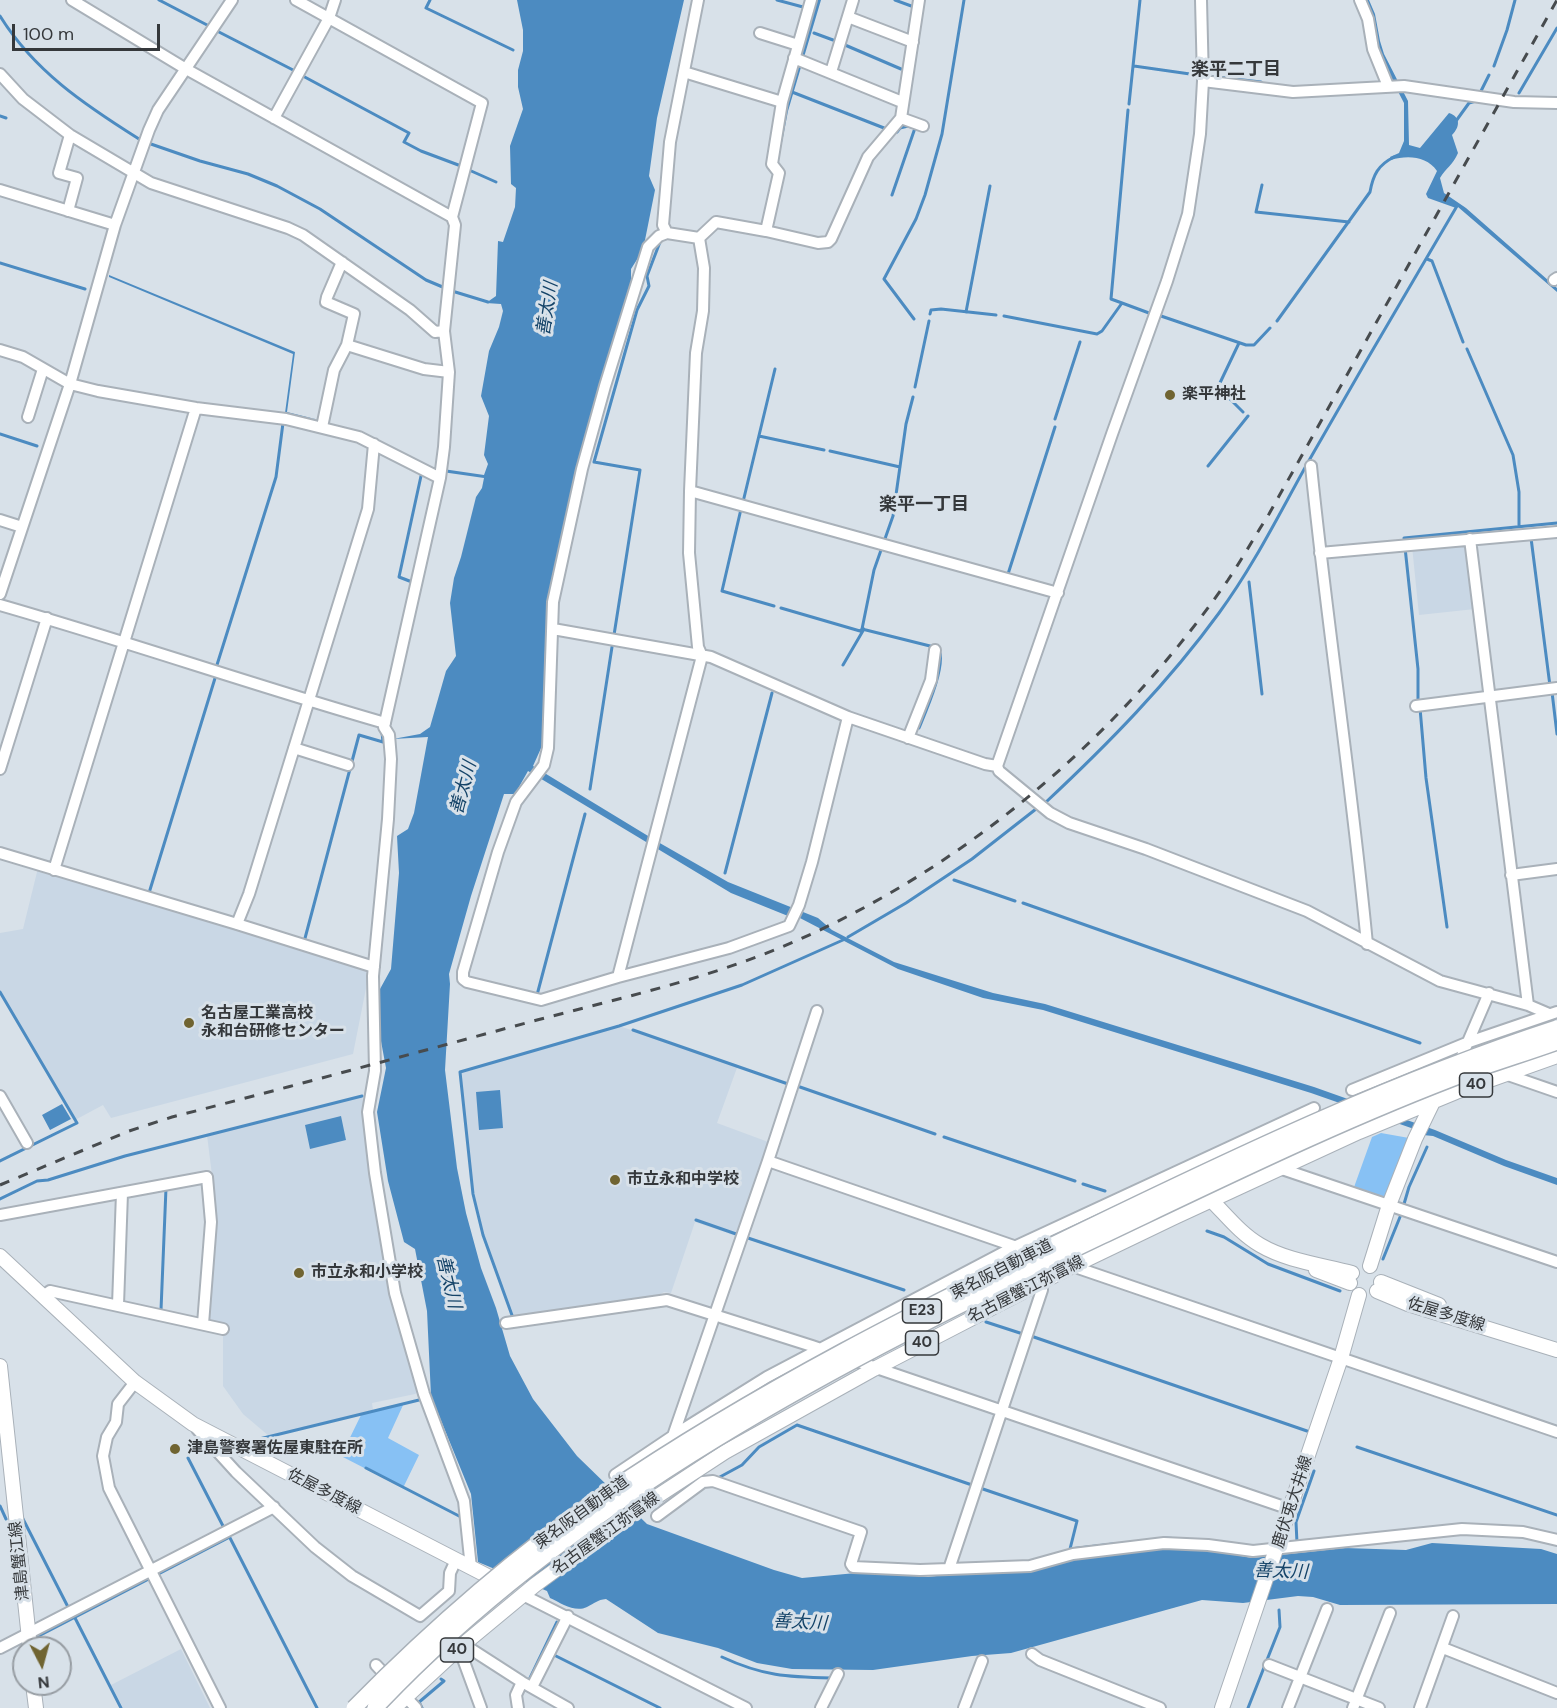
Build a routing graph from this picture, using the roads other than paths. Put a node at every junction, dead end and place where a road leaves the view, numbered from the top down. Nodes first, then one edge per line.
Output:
1 (72, 0) edge
2 (232, 0) edge
3 (296, 0) edge
4 (335, 0) edge
5 (698, 0) edge
6 (811, 0) edge
7 (853, 0) edge
8 (919, 0) edge
9 (1201, 0) edge
10 (1360, 0) edge
11 (848, 17) junction
12 (329, 18) junction
13 (760, 33) dead end
14 (912, 42) junction
15 (798, 45) junction
16 (799, 60) junction
17 (186, 69) junction
18 (684, 72) junction
19 (831, 72) junction
20 (0, 74) edge
21 (1203, 81) junction
22 (1396, 86) junction
23 (782, 102) junction
24 (902, 102) junction
25 (1557, 103) edge
26 (274, 118) junction
27 (901, 118) junction
28 (923, 126) dead end
29 (70, 135) junction
30 (132, 172) junction
31 (0, 190) edge
32 (68, 211) junction
33 (452, 217) junction
34 (115, 225) junction
35 (766, 231) junction
36 (667, 233) junction
37 (699, 238) junction
38 (342, 262) junction
39 (444, 331) junction
40 (347, 345) junction
41 (0, 350) edge
42 (43, 369) junction
43 (450, 372) junction
44 (70, 384) junction
45 (196, 408) junction
46 (28, 417) dead end
47 (322, 427) junction
48 (374, 444) junction
49 (1311, 466) dead end
50 (440, 478) junction
51 (690, 491) junction
52 (0, 520) edge
53 (22, 527) junction
54 (1557, 532) edge
55 (1470, 539) junction
56 (1320, 553) junction
57 (1058, 593) junction
58 (0, 594) edge
59 (0, 605) edge
60 (47, 618) junction
61 (553, 629) junction
62 (124, 642) junction
63 (935, 650) dead end
64 (702, 656) junction
65 (1557, 688) edge
66 (1490, 697) junction
67 (309, 701) junction
68 (1420, 705) dead end
69 (848, 717) junction
70 (385, 723) junction
71 (908, 738) junction
72 (294, 748) junction
73 (348, 765) dead end
74 (997, 766) junction
75 (0, 769) edge
76 (0, 853) edge
77 (1557, 869) edge
78 (54, 870) junction
79 (1511, 875) junction
80 (237, 924) junction
81 (1367, 944) junction
82 (374, 967) junction
83 (618, 977) junction
84 (1489, 993) junction
85 (1528, 1005) junction
86 (817, 1011) dead end
87 (1553, 1013) edge
88 (1557, 1028) edge
89 (1469, 1042) junction
90 (1557, 1042) edge
91 (1557, 1056) edge
92 (1505, 1074) junction
93 (1352, 1090) dead end
94 (1557, 1092) edge
95 (1, 1101) edge
96 (1433, 1102) junction
97 (1314, 1108) dead end
98 (1267, 1130) junction
99 (27, 1143) dead end
100 (768, 1161) junction
101 (1285, 1168) junction
102 (122, 1193) junction
103 (1212, 1201) junction
104 (1389, 1205) junction
105 (0, 1215) edge
106 (1014, 1247) junction
107 (0, 1256) edge
108 (1557, 1263) edge
109 (1072, 1266) junction
110 (1370, 1266) junction
111 (1039, 1283) junction
112 (1354, 1284) junction
113 (1379, 1287) junction
114 (43, 1296) junction
115 (118, 1305) junction
116 (716, 1315) junction
117 (506, 1323) dead end
118 (203, 1324) junction
119 (223, 1329) dead end
120 (818, 1349) junction
121 (1557, 1350) edge
122 (1341, 1358) junction
123 (0, 1366) edge
124 (874, 1369) junction
125 (135, 1382) junction
126 (1001, 1411) junction
127 (193, 1424) junction
128 (1557, 1432) edge
129 (674, 1435) junction
130 (615, 1475) dead end
131 (274, 1507) junction
132 (1290, 1509) junction
133 (657, 1516) dead end
134 (1557, 1540) edge
135 (1277, 1550) junction
136 (456, 1560) junction
137 (471, 1568) junction
138 (949, 1569) junction
139 (152, 1575) junction
140 (523, 1594) junction
141 (1327, 1609) dead end
142 (1390, 1613) dead end
143 (568, 1616) junction
144 (1453, 1616) dead end
145 (28, 1636) edge
146 (38, 1636) edge
147 (461, 1646) junction
148 (1443, 1648) junction
149 (1032, 1654) dead end
150 (982, 1661) dead end
151 (376, 1665) dead end
152 (1269, 1665) dead end
153 (837, 1674) dead end
154 (1300, 1678) junction
155 (522, 1682) junction
156 (532, 1687) junction
157 (1557, 1693) edge
158 (405, 1697) junction
159 (1355, 1704) edge
160 (220, 1708) edge
161 (354, 1708) edge
162 (375, 1708) edge
163 (394, 1708) edge
164 (416, 1708) edge
165 (481, 1708) edge
166 (518, 1708) edge
167 (568, 1708) edge
168 (746, 1708) edge
169 (821, 1708) edge
170 (964, 1708) edge
171 (1160, 1708) edge
172 (1222, 1708) edge
173 (1288, 1708) edge
174 (1379, 1708) edge
175 (1420, 1708) edge

1 - 17 street
2 - 17 street
3 - 12 street
4 - 12 street
5 - 18 street
6 - 15 street
7 - 11 street
8 - 14 street
9 - 21 street
10 - 22 street
11 - 14 street
11 - 19 street
12 - 26 street
12 - 33 street
13 - 15 street
14 - 24 street
15 - 16 street
16 - 19 street
16 - 23 street
17 - 26 street
17 - 30 street
18 - 23 street
18 - 36 street
19 - 24 street
20 - 29 street
21 - 22 street
21 - 57 street
22 - 25 street
23 - 35 street
24 - 27 street
26 - 33 street
27 - 28 street
27 - 35 street
29 - 30 street
29 - 32 street
30 - 34 street
30 - 38 street
31 - 32 street
32 - 34 street
33 - 39 street
34 - 44 street
35 - 37 street
36 - 37 street
36 - 61 street
37 - 51 street
38 - 39 street
38 - 40 street
39 - 43 street
40 - 43 street
40 - 47 street
41 - 42 street
42 - 44 street
42 - 46 street
43 - 50 street
44 - 45 street
44 - 53 street
45 - 47 street
45 - 62 street
47 - 48 street
48 - 50 street
48 - 67 street
49 - 56 street
50 - 70 street
51 - 57 street
51 - 64 street
52 - 53 street
53 - 58 street
54 - 55 street
55 - 56 street
55 - 66 street
56 - 81 street
57 - 74 street
59 - 60 street
60 - 62 street
60 - 75 street
61 - 64 street
61 - 83 street
62 - 67 street
62 - 78 street
63 - 71 street
64 - 69 street
64 - 83 street
65 - 66 street
66 - 68 street
66 - 79 street
67 - 70 street
67 - 72 street
69 - 71 street
69 - 83 street
70 - 82 street
71 - 74 street
72 - 73 street
72 - 80 street
74 - 81 street
76 - 78 street
77 - 79 street
78 - 80 street
79 - 85 street
80 - 82 street
81 - 84 street
82 - 137 street
84 - 85 street
84 - 89 street
85 - 87 street
86 - 100 street
87 - 89 street
88 - 161 highway, 東名阪自動車道 / E23, bridge
89 - 93 street
89 - 96 street
90 - 162 highway, 東名阪自動車道 / E23, bridge
91 - 92 main road, 名古屋蟹江弥富線 / 40
92 - 94 street
92 - 96 main road, 名古屋蟹江弥富線 / 40
95 - 99 street
96 - 101 main road, 名古屋蟹江弥富線 / 40
96 - 104 main road
97 - 98 street
98 - 101 street
98 - 106 street
100 - 106 street
100 - 116 street
101 - 103 main road, 名古屋蟹江弥富線 / 40
101 - 104 street
102 - 105 street
102 - 115 street
102 - 118 street
103 - 109 main road, 名古屋蟹江弥富線 / 40
103 - 112 main road
104 - 108 street
104 - 110 main road
106 - 109 street
106 - 120 street
107 - 114 main road, 佐屋多度線
109 - 111 main road, 名古屋蟹江弥富線 / 40
109 - 122 street
110 - 112 main road
110 - 113 main road
111 - 124 main road, 名古屋蟹江弥富線 / 40
111 - 126 street
112 - 113 main road
112 - 122 main road, 鹿伏兎大井線
113 - 121 main road, 佐屋多度線
114 - 115 street
114 - 125 main road, 佐屋多度線
115 - 118 street
116 - 117 street
116 - 120 street
116 - 129 street
118 - 119 street
120 - 124 street
120 - 129 street
122 - 128 street
122 - 132 main road, 鹿伏兎大井線
123 - 145 main road, 津島蟹江線
124 - 126 street
124 - 140 main road, 名古屋蟹江弥富線 / 40
125 - 127 main road, 佐屋多度線
125 - 139 street
126 - 132 street
126 - 138 street
127 - 131 street
127 - 136 main road, 佐屋多度線
129 - 130 street
131 - 136 street
131 - 139 street
132 - 135 main road, 鹿伏兎大井線
133 - 138 street
134 - 135 street
135 - 138 street
135 - 172 main road, 鹿伏兎大井線
136 - 137 main road, 佐屋多度線
137 - 140 main road, 佐屋多度線
139 - 146 street
139 - 160 street
140 - 143 street
140 - 147 main road, 名古屋蟹江弥富線 / 40
141 - 154 street
142 - 159 street
143 - 156 street
143 - 168 street
144 - 148 street
147 - 155 street
147 - 158 main road, 名古屋蟹江弥富線 / 40
147 - 165 street
148 - 157 street
148 - 175 street
149 - 171 street
150 - 170 street
151 - 158 street
152 - 154 street
153 - 169 street
154 - 159 street
154 - 173 street
155 - 156 street
155 - 166 street
156 - 167 street
158 - 163 main road, 名古屋蟹江弥富線 / 40
158 - 164 street
159 - 174 street

